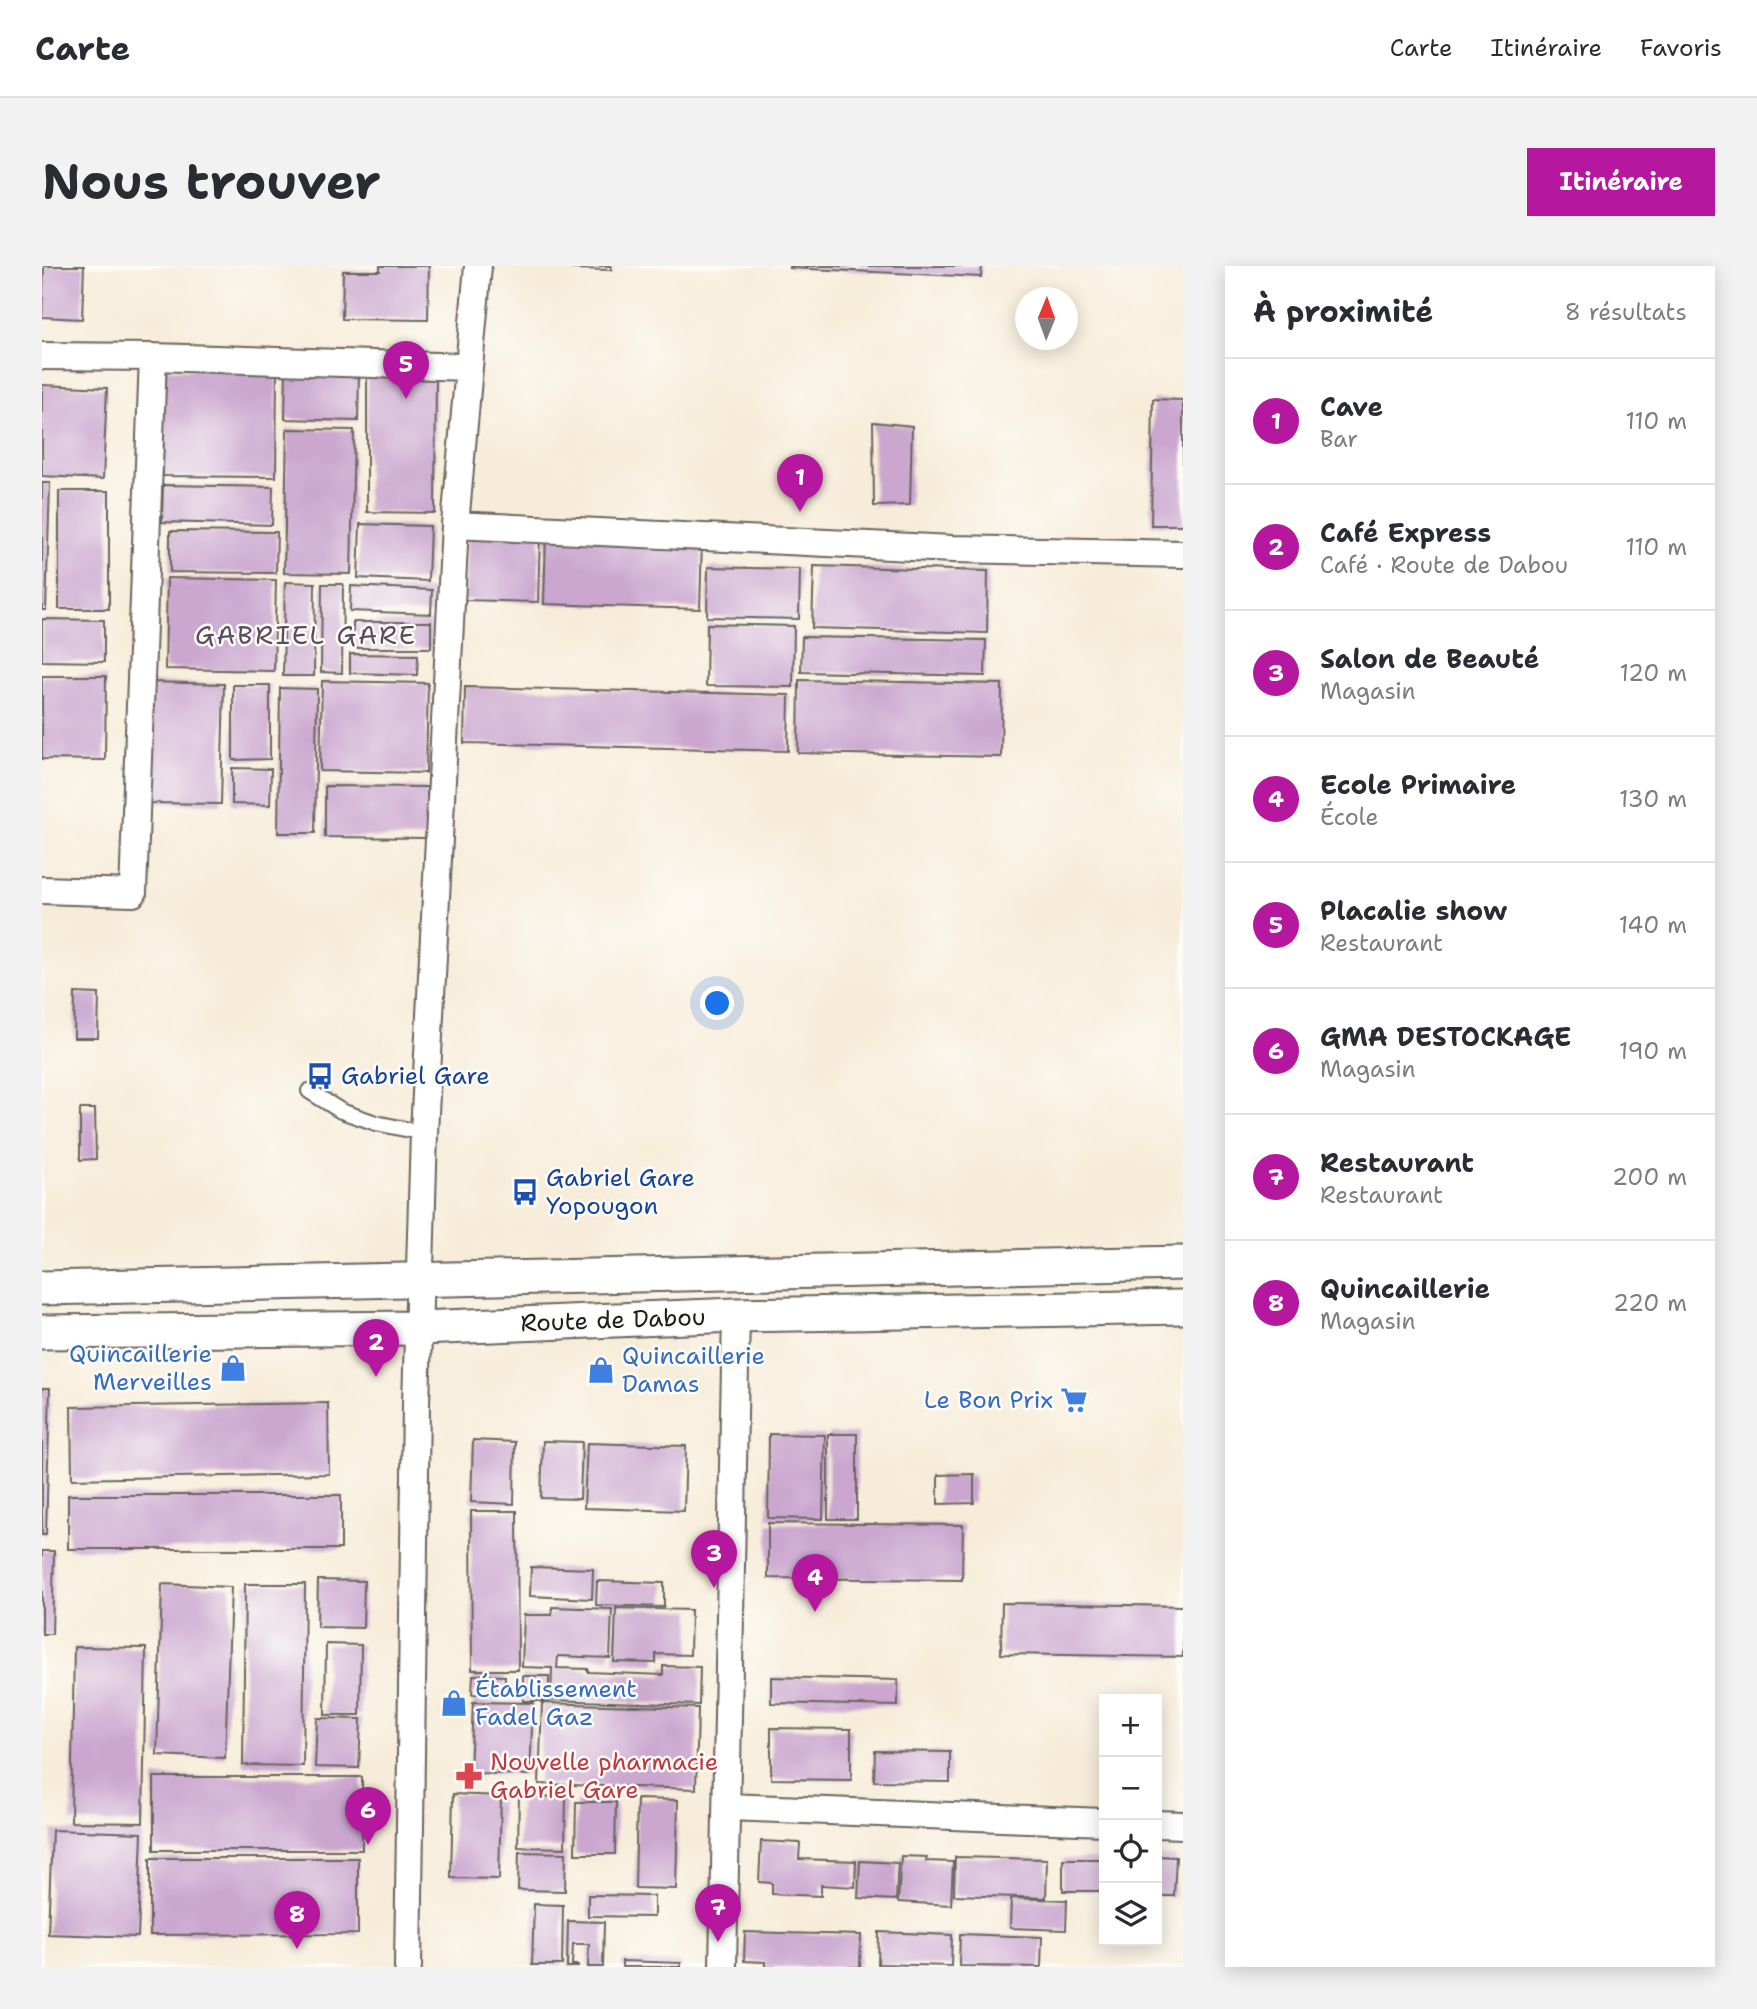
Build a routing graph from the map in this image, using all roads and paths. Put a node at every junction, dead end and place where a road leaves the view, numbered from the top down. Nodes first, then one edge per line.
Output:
1 (478, 266) edge
2 (42, 356) edge
3 (153, 357) junction
4 (469, 368) junction
5 (454, 525) junction
6 (1183, 554) edge
7 (42, 890) edge
8 (309, 1090) dead end
9 (424, 1133) junction
10 (1183, 1263) edge
11 (419, 1280) junction
12 (42, 1288) edge
13 (1183, 1307) edge
14 (736, 1315) junction
15 (419, 1328) junction
16 (42, 1332) edge
17 (728, 1807) junction
18 (1099, 1822) edge
19 (1162, 1824) edge
20 (1183, 1825) edge
21 (408, 1967) edge
22 (723, 1967) edge

1 - 4 street
2 - 3 street
3 - 4 street
3 - 7 street
4 - 5 street
5 - 6 street
5 - 9 street
8 - 9 lane
9 - 11 street
10 - 11 street, Route de Dabou
11 - 12 street, Route de Dabou
11 - 15 street
13 - 14 street, Route de Dabou
14 - 15 street, Route de Dabou
14 - 17 street
15 - 16 street, Route de Dabou
15 - 21 street
17 - 18 street
17 - 22 street
19 - 20 street

